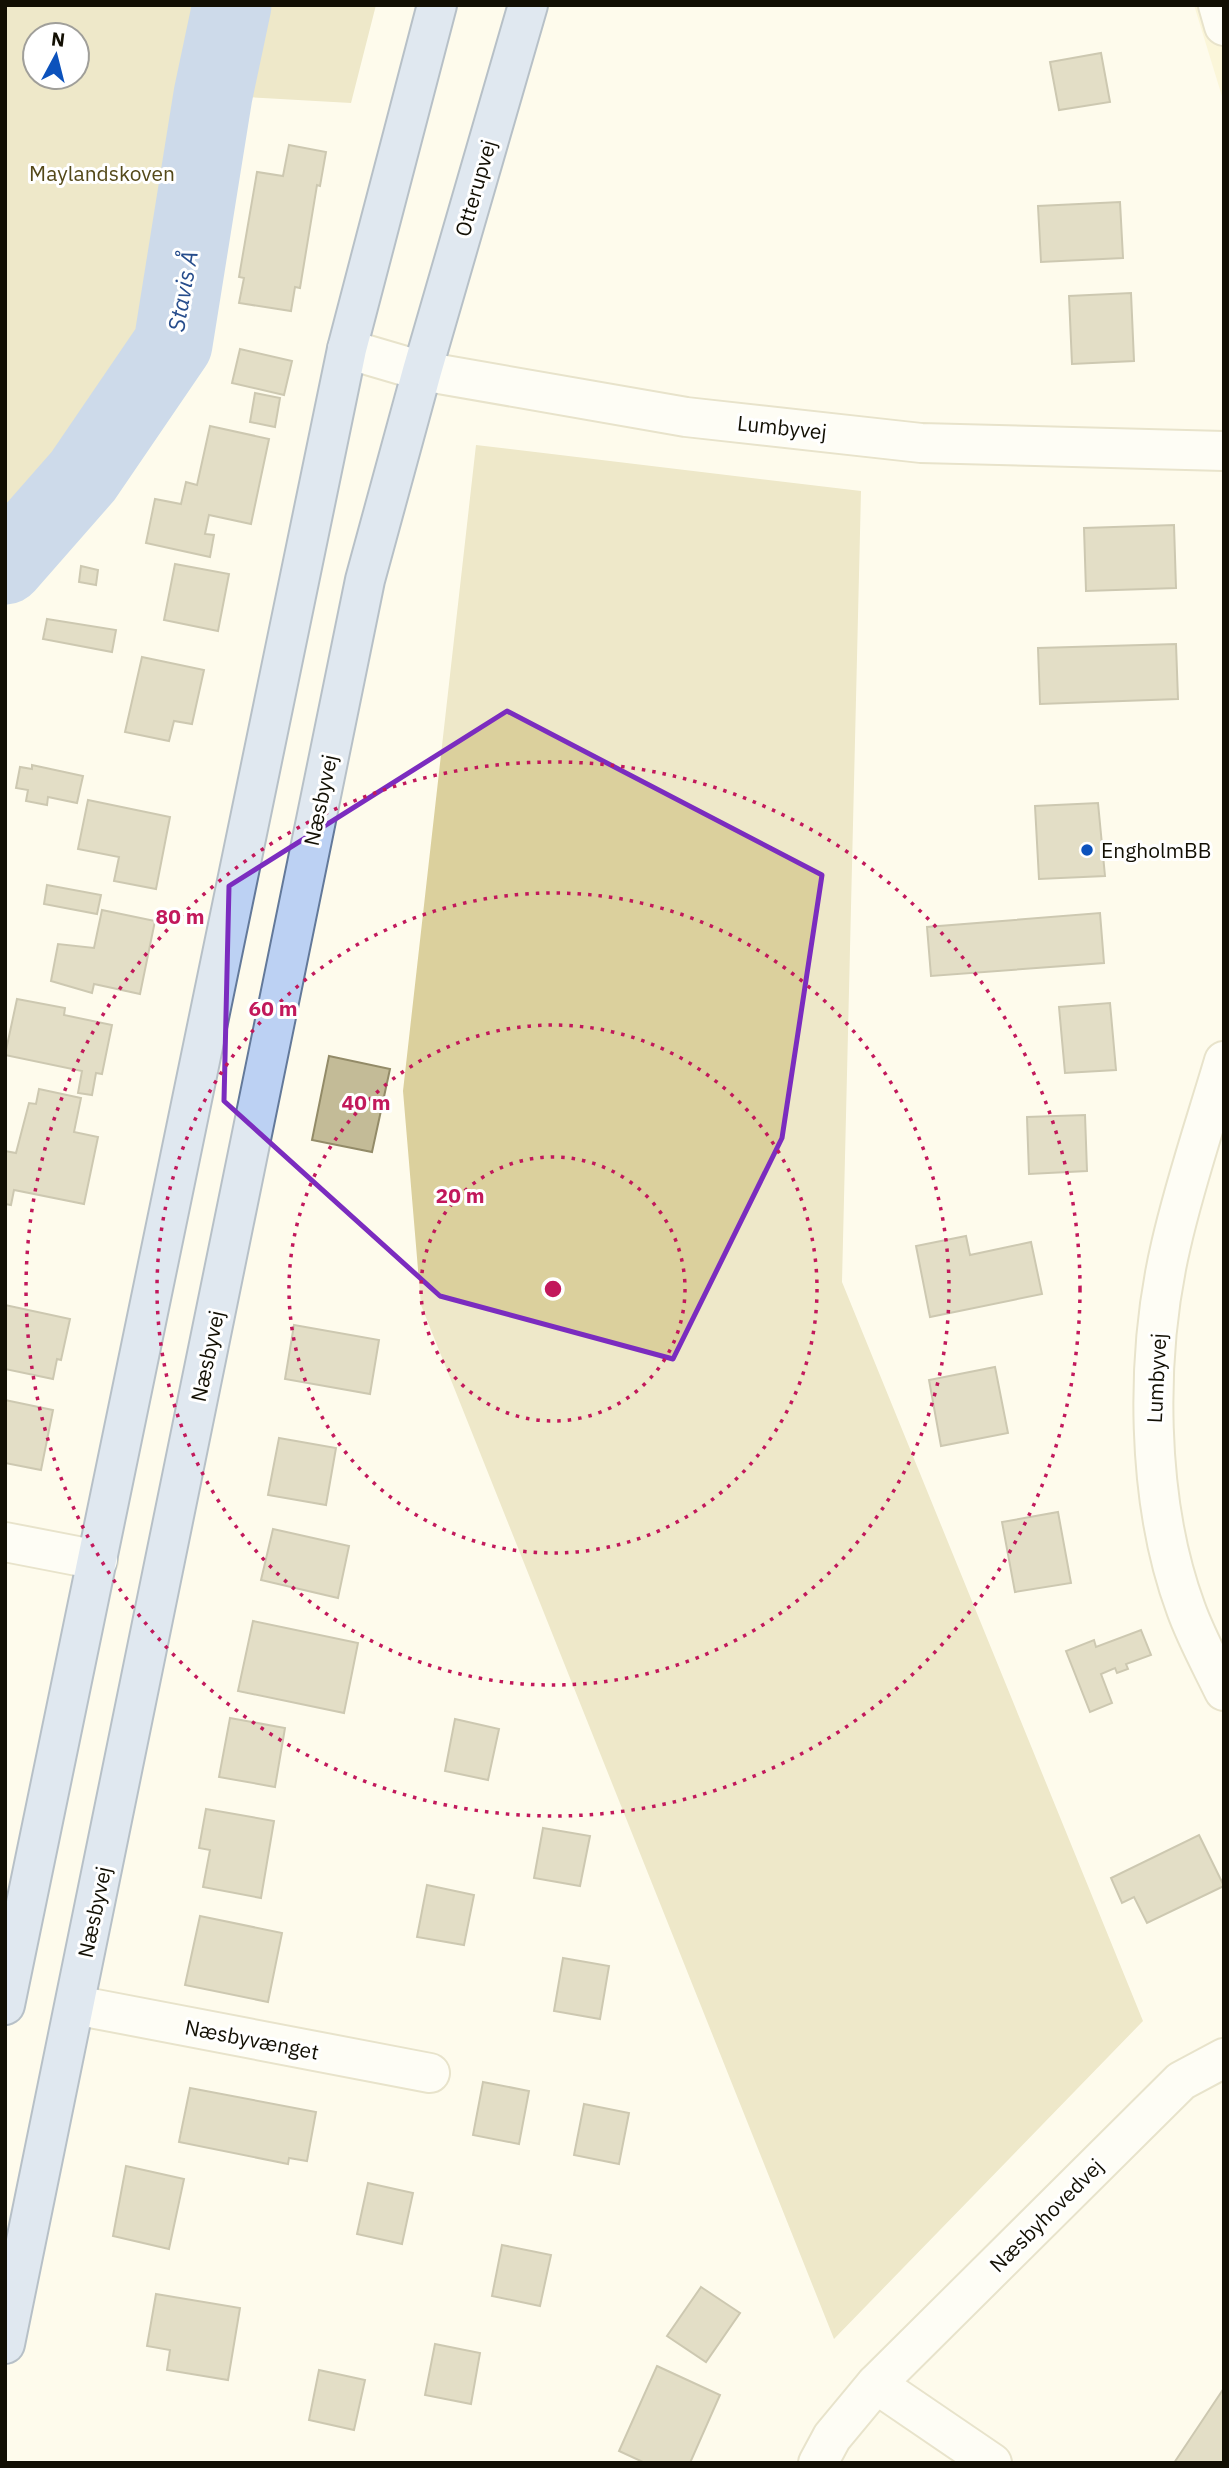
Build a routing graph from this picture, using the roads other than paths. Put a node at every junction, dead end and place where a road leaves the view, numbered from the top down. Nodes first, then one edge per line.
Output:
1 (437, 5) edge
2 (528, 5) edge
3 (1218, 5) edge
4 (1224, 26) edge
5 (347, 349) junction
6 (422, 371) junction
7 (1224, 451) edge
8 (1224, 1061) edge
9 (5, 1542) edge
10 (99, 1560) junction
11 (1224, 1691) edge
12 (5, 2005) edge
13 (75, 2005) junction
14 (1224, 2058) edge
15 (430, 2073) dead end
16 (5, 2344) edge
17 (876, 2384) junction
18 (818, 2463) edge
19 (992, 2463) edge

1 - 5 main road
2 - 6 main road, Otterupvej
3 - 4 street
5 - 6 street, Lumbyvej
5 - 10 main road
6 - 7 street, Lumbyvej
6 - 13 main road, Næsbyvej
8 - 11 street, Lumbyvej
9 - 10 street
10 - 12 main road
13 - 15 street, Næsbyvænget
13 - 16 main road, Næsbyvej
14 - 17 street, Næsbyhovedvej
17 - 18 street, Næsbyhovedvej
17 - 19 street

